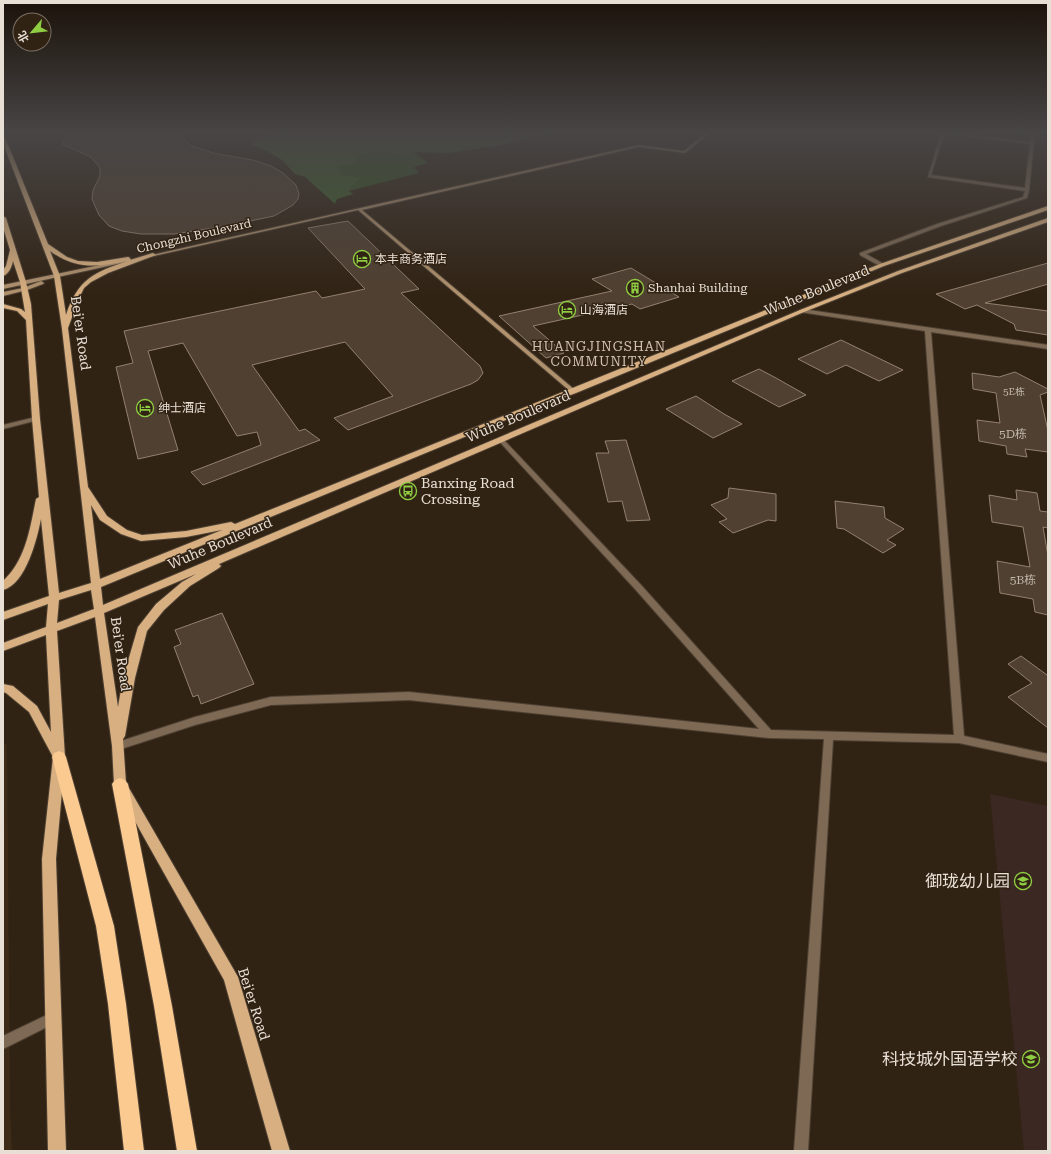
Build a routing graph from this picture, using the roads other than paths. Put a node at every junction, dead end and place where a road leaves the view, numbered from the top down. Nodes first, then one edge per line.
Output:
1 (22, 187) edge
2 (457, 187) edge
3 (1005, 187) edge
4 (1027, 187) edge
5 (1027, 190) junction
6 (1048, 208) edge
7 (359, 209) junction
8 (3, 218) edge
9 (1048, 220) edge
10 (45, 245) junction
11 (13, 249) junction
12 (153, 255) junction
13 (882, 264) junction
14 (3, 274) edge
15 (57, 276) junction
16 (24, 285) junction
17 (3, 287) edge
18 (3, 294) edge
19 (3, 306) edge
20 (802, 312) junction
21 (29, 319) junction
22 (65, 329) junction
23 (928, 330) junction
24 (1048, 347) edge
25 (573, 391) junction
26 (36, 419) junction
27 (3, 427) edge
28 (500, 439) junction
29 (84, 485) junction
30 (43, 489) junction
31 (252, 521) junction
32 (249, 546) junction
33 (96, 585) junction
34 (3, 587) edge
35 (54, 598) junction
36 (99, 611) junction
37 (3, 616) edge
38 (51, 628) junction
39 (3, 647) edge
40 (3, 688) edge
41 (769, 734) junction
42 (829, 735) junction
43 (959, 739) junction
44 (118, 746) junction
45 (59, 757) junction
46 (1048, 758) edge
47 (120, 784) junction
48 (53, 1018) junction
49 (3, 1042) edge
50 (57, 1151) edge
51 (134, 1151) edge
52 (187, 1151) edge
53 (281, 1151) edge
54 (801, 1151) edge

1 - 10 main road, Bei'er Road
2 - 7 street, Chongzhi Boulevard
3 - 5 street
4 - 5 street
5 - 13 street
6 - 13 main road, Wuhe Boulevard
7 - 12 street, Chongzhi Boulevard
7 - 25 street
8 - 11 main road
9 - 20 main road, Wuhe Boulevard
10 - 12 main road
10 - 15 main road, Bei'er Road
11 - 14 main road
11 - 16 main road
12 - 15 street, Chongzhi Boulevard
12 - 22 main road
13 - 25 main road, Wuhe Boulevard
15 - 16 street, Chongzhi Boulevard
15 - 22 main road, Bei'er Road
16 - 17 street, Chongzhi Boulevard
16 - 18 street, Chongzhi Boulevard
16 - 21 main road
19 - 21 main road
20 - 23 street
20 - 28 main road, Wuhe Boulevard
21 - 26 main road
22 - 29 main road, Bei'er Road
23 - 24 street
23 - 43 street
25 - 31 main road, Wuhe Boulevard
26 - 27 street
26 - 30 main road
28 - 32 main road, Wuhe Boulevard
28 - 41 street
29 - 31 main road
29 - 33 main road, Bei'er Road
30 - 34 main road
30 - 35 main road
31 - 33 main road, Wuhe Boulevard
32 - 36 main road, Wuhe Boulevard
32 - 44 main road
33 - 35 main road, Wuhe Boulevard
33 - 36 main road, Bei'er Road
35 - 37 main road, Wuhe Boulevard
35 - 38 main road
36 - 38 main road, Wuhe Boulevard
36 - 44 main road, Bei'er Road
38 - 39 main road, Wuhe Boulevard
38 - 45 main road
40 - 45 main road
41 - 42 street
41 - 44 street
42 - 43 street
42 - 54 street
43 - 46 street
44 - 47 main road, Bei'er Road
45 - 48 main road
45 - 51 highway
47 - 52 highway
47 - 53 main road, Bei'er Road
48 - 49 street
48 - 50 main road

